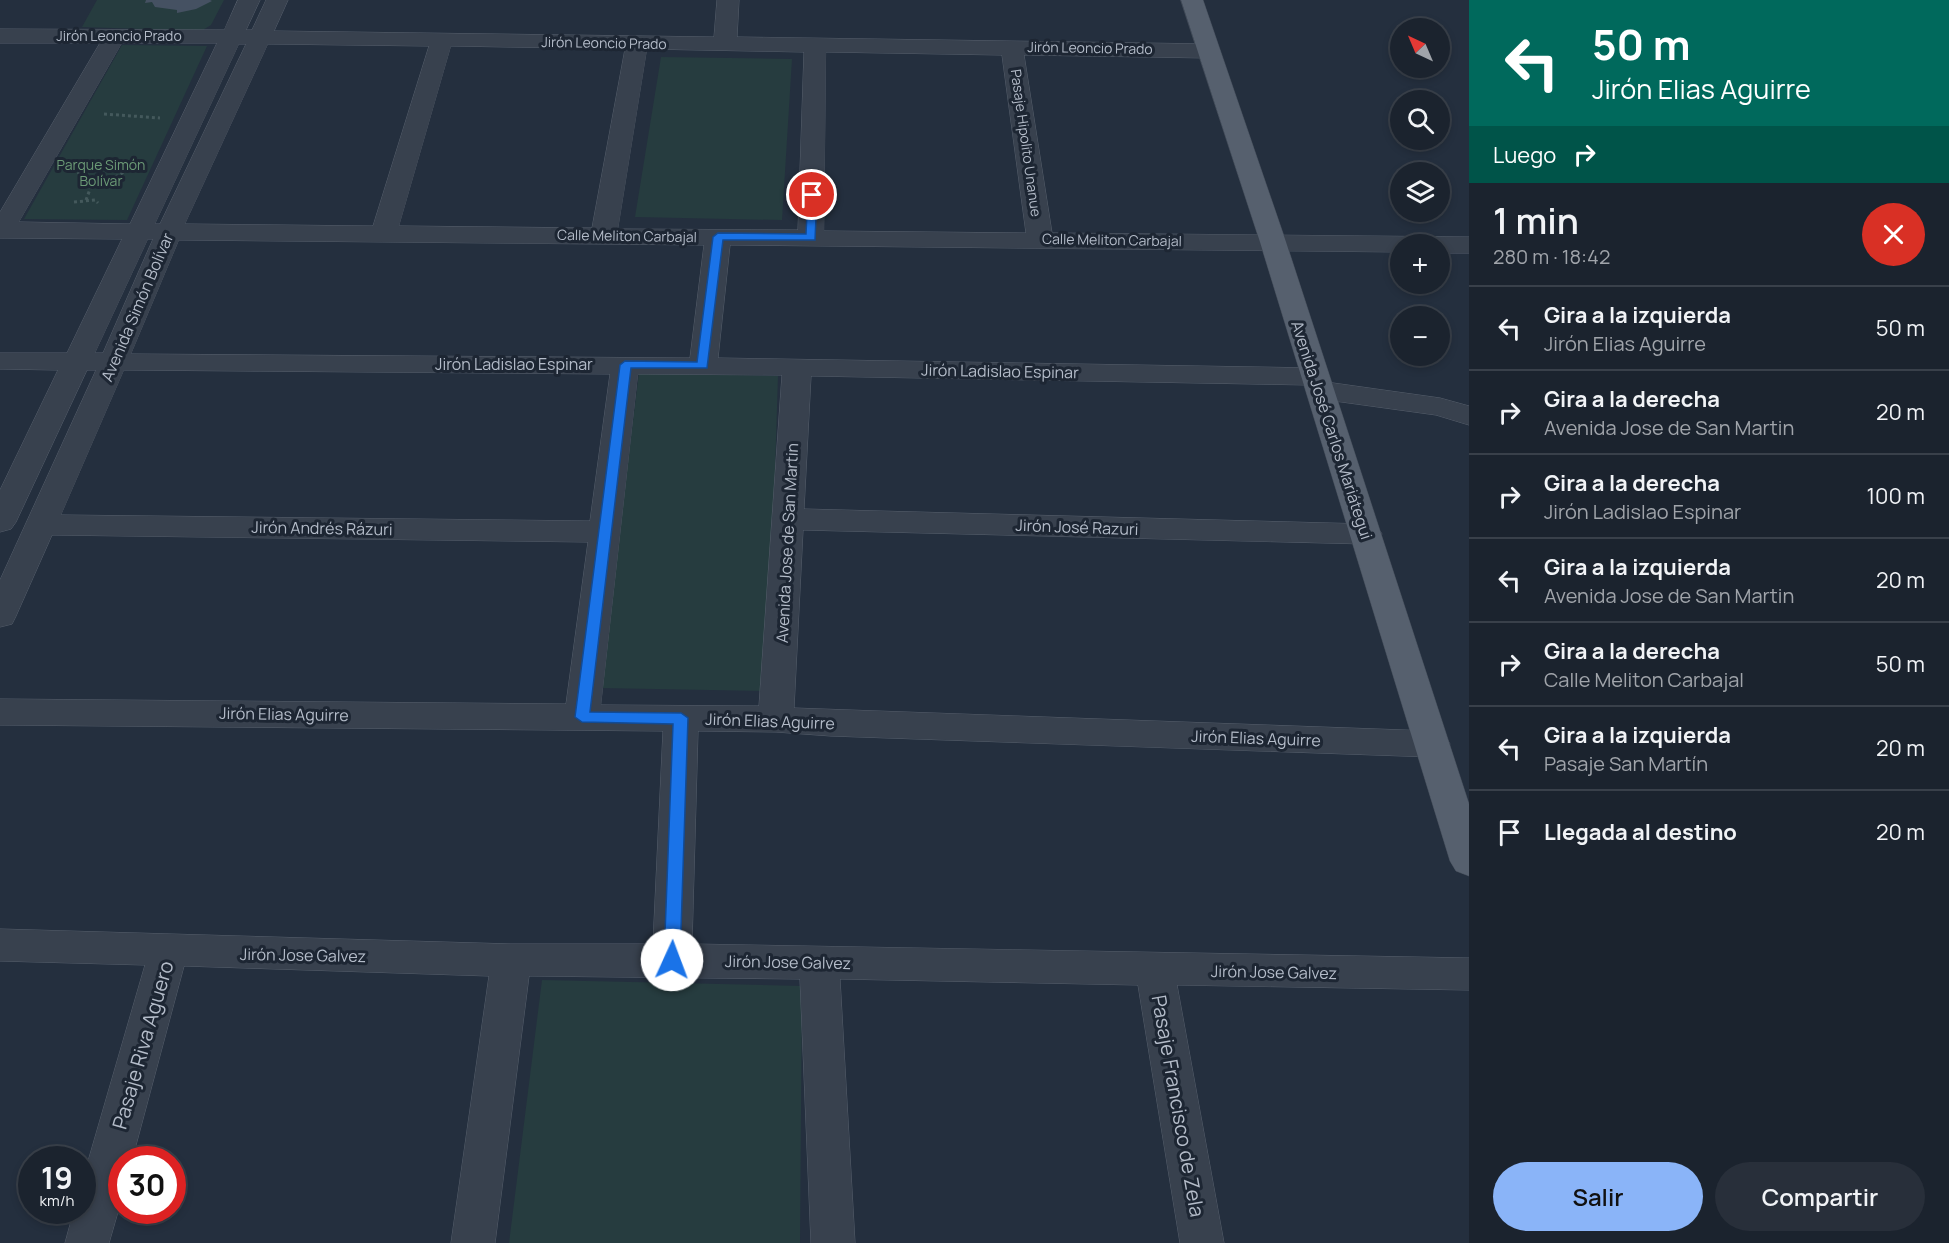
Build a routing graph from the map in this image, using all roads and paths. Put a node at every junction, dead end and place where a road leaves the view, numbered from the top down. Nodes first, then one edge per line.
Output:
1 (249, 0) edge
2 (277, 0) edge
3 (728, 0) edge
4 (1192, 0) edge
5 (0, 36) edge
6 (115, 36) junction
7 (232, 37) junction
8 (262, 37) junction
9 (442, 40) junction
10 (637, 44) junction
11 (725, 44) junction
12 (815, 45) junction
13 (1012, 47) junction
14 (1209, 51) junction
15 (94, 114) dead end
16 (162, 118) dead end
17 (67, 163) dead end
18 (139, 167) dead end
19 (93, 181) junction
20 (86, 201) dead end
21 (1, 230) edge
22 (141, 231) junction
23 (169, 231) junction
24 (384, 233) junction
25 (604, 236) junction
26 (718, 237) junction
27 (811, 237) junction
28 (1040, 240) junction
29 (1273, 242) junction
30 (1469, 245) edge
31 (0, 361) edge
32 (79, 361) junction
33 (114, 361) junction
34 (625, 365) junction
35 (703, 366) junction
36 (797, 367) junction
37 (1317, 383) junction
38 (1469, 416) edge
39 (788, 519) junction
40 (0, 522) edge
41 (40, 525) junction
42 (604, 532) junction
43 (1366, 534) junction
44 (0, 616) edge
45 (0, 712) edge
46 (582, 717) junction
47 (681, 718) junction
48 (776, 719) junction
49 (1432, 744) junction
50 (1469, 861) edge
51 (0, 945) edge
52 (169, 951) junction
53 (512, 960) junction
54 (672, 960) junction
55 (819, 963) junction
56 (1155, 970) junction
57 (1469, 974) edge
58 (87, 1243) edge
59 (473, 1243) edge
60 (833, 1243) edge
61 (1202, 1243) edge

1 - 7 street, Avenida Simón Bolívar
2 - 8 street, Avenida Simón Bolívar
3 - 11 street
4 - 14 main road, Avenida José Carlos Mariátegui
5 - 6 street, Jirón Leoncio Prado
6 - 7 street, Jirón Leoncio Prado
6 - 21 street
7 - 8 street, Jirón Leoncio Prado
7 - 22 street, Avenida Simón Bolívar
8 - 9 street, Jirón Leoncio Prado
8 - 23 street, Avenida Simón Bolívar
9 - 10 street, Jirón Leoncio Prado
9 - 24 street
10 - 11 street, Jirón Leoncio Prado
10 - 25 street
11 - 12 street, Jirón Leoncio Prado
12 - 13 street, Jirón Leoncio Prado
12 - 27 street
13 - 14 street, Jirón Leoncio Prado
13 - 28 street, Pasaje Hipolito Unanue
14 - 29 main road, Avenida José Carlos Mariátegui
15 - 16 path
17 - 19 path
18 - 19 path
19 - 20 path
21 - 22 street, Calle Meliton Carbajal
22 - 23 street, Calle Meliton Carbajal
22 - 32 street, Avenida Simón Bolívar
23 - 24 street, Calle Meliton Carbajal
23 - 33 street, Avenida Simón Bolívar
24 - 25 street, Calle Meliton Carbajal
25 - 26 street, Calle Meliton Carbajal
26 - 27 street, Calle Meliton Carbajal
26 - 35 street
27 - 28 street, Calle Meliton Carbajal
28 - 29 street, Calle Meliton Carbajal
29 - 30 street, Calle Meliton Carbajal
29 - 37 main road, Avenida José Carlos Mariátegui
31 - 32 street, Jirón Ladislao Espinar
32 - 33 street, Jirón Ladislao Espinar
32 - 40 street, Avenida Simón Bolívar
33 - 34 street, Jirón Ladislao Espinar
33 - 41 street, Avenida Simón Bolívar
34 - 35 street, Jirón Ladislao Espinar
34 - 42 street
35 - 36 street, Jirón Ladislao Espinar
36 - 37 street, Jirón Ladislao Espinar
36 - 39 street, Avenida Jose de San Martin
37 - 38 street, Jirón Ladislao Espinar
37 - 43 main road, Avenida José Carlos Mariátegui
39 - 43 street, Jirón José Razuri
39 - 48 street, Avenida Jose de San Martin
41 - 42 street, Jirón Andrés Rázuri
41 - 44 street, Avenida Simón Bolívar
42 - 46 street
43 - 49 main road, Avenida José Carlos Mariátegui
45 - 46 street, Jirón Elias Aguirre
46 - 47 street, Jirón Elias Aguirre
47 - 48 street, Jirón Elias Aguirre
47 - 54 street
48 - 49 street, Jirón Elias Aguirre
49 - 50 main road, Avenida José Carlos Mariátegui
51 - 52 street, Jirón Jose Galvez
52 - 53 street, Jirón Jose Galvez
52 - 58 street, Pasaje Riva Aguero
53 - 54 street, Jirón Jose Galvez
53 - 59 street
54 - 55 street, Jirón Jose Galvez
55 - 56 street, Jirón Jose Galvez
55 - 60 street
56 - 57 street, Jirón Jose Galvez
56 - 61 street, Pasaje Francisco de Zela

